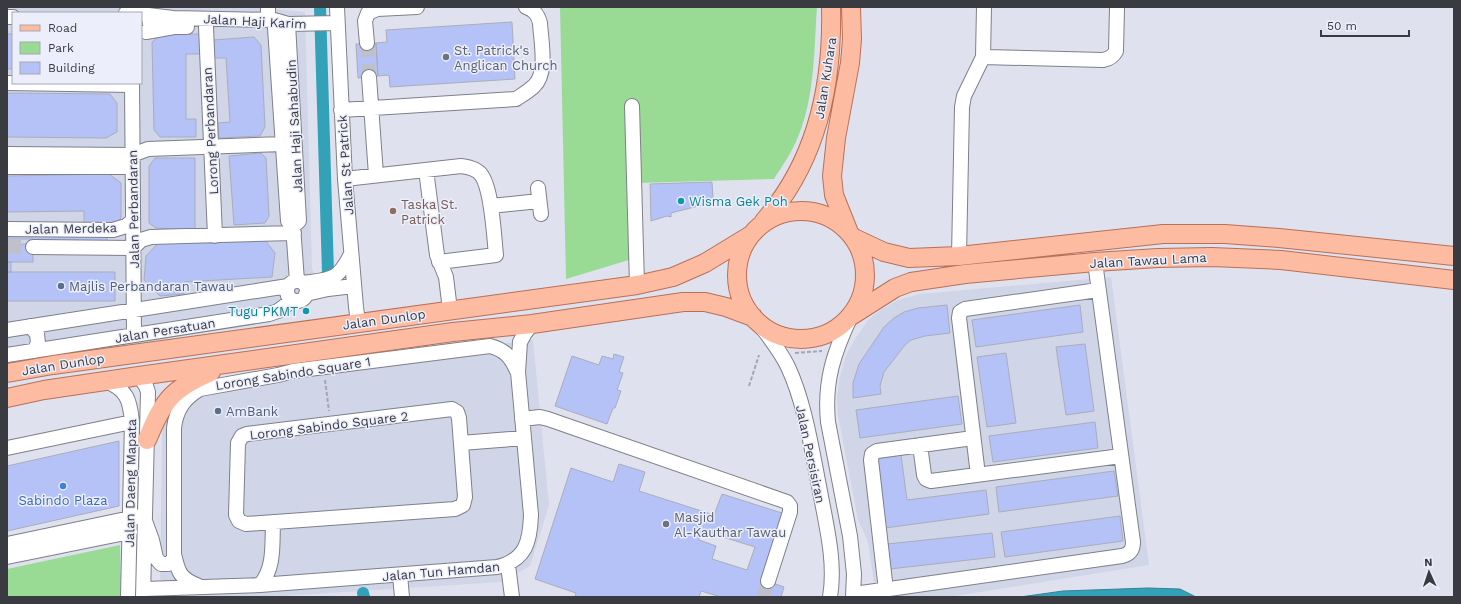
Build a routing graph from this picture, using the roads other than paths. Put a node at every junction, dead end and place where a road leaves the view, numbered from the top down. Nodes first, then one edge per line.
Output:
1 (336, 7) edge
2 (417, 7) edge
3 (526, 7) edge
4 (831, 7) edge
5 (851, 7) edge
6 (984, 7) edge
7 (1117, 7) edge
8 (138, 10) edge
9 (142, 14) edge
10 (206, 18) edge
11 (275, 20) edge
12 (337, 23) junction
13 (143, 33) edge
14 (283, 43) junction
15 (367, 43) tunnel mouth
16 (983, 57) junction
17 (369, 77) tunnel mouth
18 (132, 84) edge
19 (632, 106) dead end
20 (371, 108) junction
21 (342, 110) junction
22 (283, 144) junction
23 (211, 146) junction
24 (7, 154) edge
25 (132, 161) junction
26 (7, 167) edge
27 (426, 170) junction
28 (376, 175) junction
29 (345, 178) junction
30 (540, 201) dead end
31 (491, 206) junction
32 (133, 220) junction
33 (7, 229) edge
34 (293, 229) junction
35 (755, 231) junction
36 (852, 235) junction
37 (215, 236) junction
38 (33, 247) tunnel mouth
39 (133, 248) junction
40 (351, 254) junction
41 (959, 256) junction
42 (1454, 256) edge
43 (439, 262) junction
44 (1094, 262) junction
45 (1454, 280) edge
46 (134, 284) junction
47 (637, 285) junction
48 (299, 286) junction
49 (354, 286) junction
50 (1098, 290) junction
51 (155, 306) junction
52 (134, 310) junction
53 (450, 310) junction
54 (851, 316) junction
55 (755, 319) junction
56 (358, 322) junction
57 (532, 324) junction
58 (30, 326) junction
59 (7, 330) edge
60 (134, 335) junction
61 (417, 337) junction
62 (34, 351) junction
63 (7, 355) edge
64 (232, 364) junction
65 (53, 365) junction
66 (518, 372) junction
67 (7, 373) edge
68 (139, 376) junction
69 (105, 381) junction
70 (7, 398) edge
71 (522, 418) junction
72 (132, 422) junction
73 (524, 438) junction
74 (973, 438) junction
75 (147, 440) junction
76 (461, 443) junction
77 (920, 445) junction
78 (7, 448) edge
79 (1121, 456) junction
80 (978, 475) junction
81 (131, 518) junction
82 (145, 518) junction
83 (273, 522) junction
84 (130, 532) junction
85 (7, 544) edge
86 (174, 554) junction
87 (7, 558) edge
88 (508, 564) junction
89 (400, 575) junction
90 (768, 581) tunnel mouth
91 (260, 585) junction
92 (201, 587) junction
93 (886, 590) junction
94 (144, 593) edge
95 (854, 596) edge
96 (128, 597) edge
97 (402, 597) edge
98 (512, 597) edge
99 (830, 597) edge

1 - 12 street, Jalan St Patrick
2 - 15 street
3 - 20 street
4 - 35 main road, Jalan Kuhara
5 - 36 main road, Jalan Kuhara
6 - 16 street
7 - 16 street
8 - 10 street, Jalan Haji Karim
9 - 13 street
10 - 11 street, Jalan Haji Karim
10 - 13 street, Jalan Haji Karim
10 - 23 street, Lorong Perbandaran
11 - 12 street, Jalan Haji Karim
11 - 14 street, Jalan Haji Sahabudin
12 - 21 street, Jalan St Patrick
14 - 22 street, Jalan Haji Sahabudin
14 - 34 street, Jalan Haji Sahabudin
16 - 41 street
17 - 20 street
18 - 25 street, Jalan Perbandaran
19 - 47 street
20 - 21 street
20 - 28 street
21 - 29 street, Jalan St Patrick
22 - 23 street
22 - 34 street, Jalan Haji Sahabudin
23 - 25 street
23 - 37 street, Lorong Perbandaran
24 - 25 street
25 - 26 street
25 - 32 street, Jalan Perbandaran
27 - 28 street
27 - 31 street
27 - 43 street
28 - 29 street
29 - 40 street, Jalan St Patrick
30 - 31 street
31 - 43 street
32 - 33 street, Jalan Merdeka
32 - 39 street, Jalan Perbandaran
34 - 37 street
34 - 48 street, Jalan Haji Sahabudin
35 - 36 main road
35 - 47 main road, Jalan Dunlop
35 - 55 main road
36 - 41 main road, Jalan Tawau Lama
36 - 54 main road
37 - 39 street
38 - 39 street
39 - 46 street, Jalan Perbandaran
40 - 48 street
40 - 49 street, Jalan St Patrick
41 - 42 main road, Jalan Tawau Lama
43 - 53 street
44 - 45 main road, Jalan Tawau Lama
44 - 50 street
44 - 54 main road, Jalan Tawau Lama
46 - 51 street
46 - 52 street, Jalan Perbandaran
47 - 53 main road, Jalan Dunlop
48 - 49 street
48 - 51 street, Jalan Persatuan
48 - 60 street, Jalan Persatuan
49 - 56 street, Jalan St Patrick
50 - 74 street
50 - 79 street
51 - 52 street, Jalan Persatuan
52 - 58 street, Jalan Persatuan
52 - 60 street, Jalan Perbandaran
53 - 56 main road, Jalan Dunlop
54 - 55 main road
54 - 95 street, Jalan Persisiran
55 - 57 main road, Jalan Dunlop
55 - 99 street, Jalan Persisiran
56 - 61 main road
56 - 65 main road, Jalan Dunlop
57 - 61 main road, Jalan Dunlop
57 - 66 street, Jalan Tun Hamdan
58 - 59 street, Jalan Persatuan
58 - 62 street
60 - 62 street, Jalan Persatuan
61 - 64 main road, Jalan Dunlop
62 - 63 street, Jalan Persatuan
64 - 68 main road, Jalan Dunlop
64 - 75 main road
65 - 67 main road, Jalan Dunlop
65 - 68 main road
66 - 71 street, Jalan Tun Hamdan
66 - 86 street, Lorong Sabindo Square 1
68 - 69 main road, Jalan Dunlop
68 - 75 street, Jalan Daeng Mapata
69 - 70 main road, Jalan Dunlop
69 - 72 street, Jalan Daeng Mapata
71 - 73 street, Jalan Tun Hamdan
71 - 90 street
72 - 78 street
72 - 81 street, Jalan Daeng Mapata
73 - 76 street
73 - 88 street, Jalan Tun Hamdan
74 - 77 street
74 - 80 street
75 - 82 street, Jalan Daeng Mapata
76 - 83 street, Lorong Sabindo Square 2
76 - 83 street, Lorong Sabindo Square 2
77 - 80 street
77 - 93 street
79 - 80 street
79 - 93 street
81 - 82 street
81 - 84 street, Jalan Daeng Mapata
81 - 85 street
82 - 86 street
82 - 94 street, Jalan Daeng Mapata
83 - 91 street
84 - 87 street
84 - 96 street, Jalan Daeng Mapata
86 - 92 street, Lorong Sabindo Square 1
88 - 89 street, Jalan Tun Hamdan
88 - 98 street
89 - 91 street, Jalan Tun Hamdan
89 - 97 street
91 - 92 street, Jalan Tun Hamdan
92 - 94 street, Jalan Tun Hamdan
93 - 95 street

